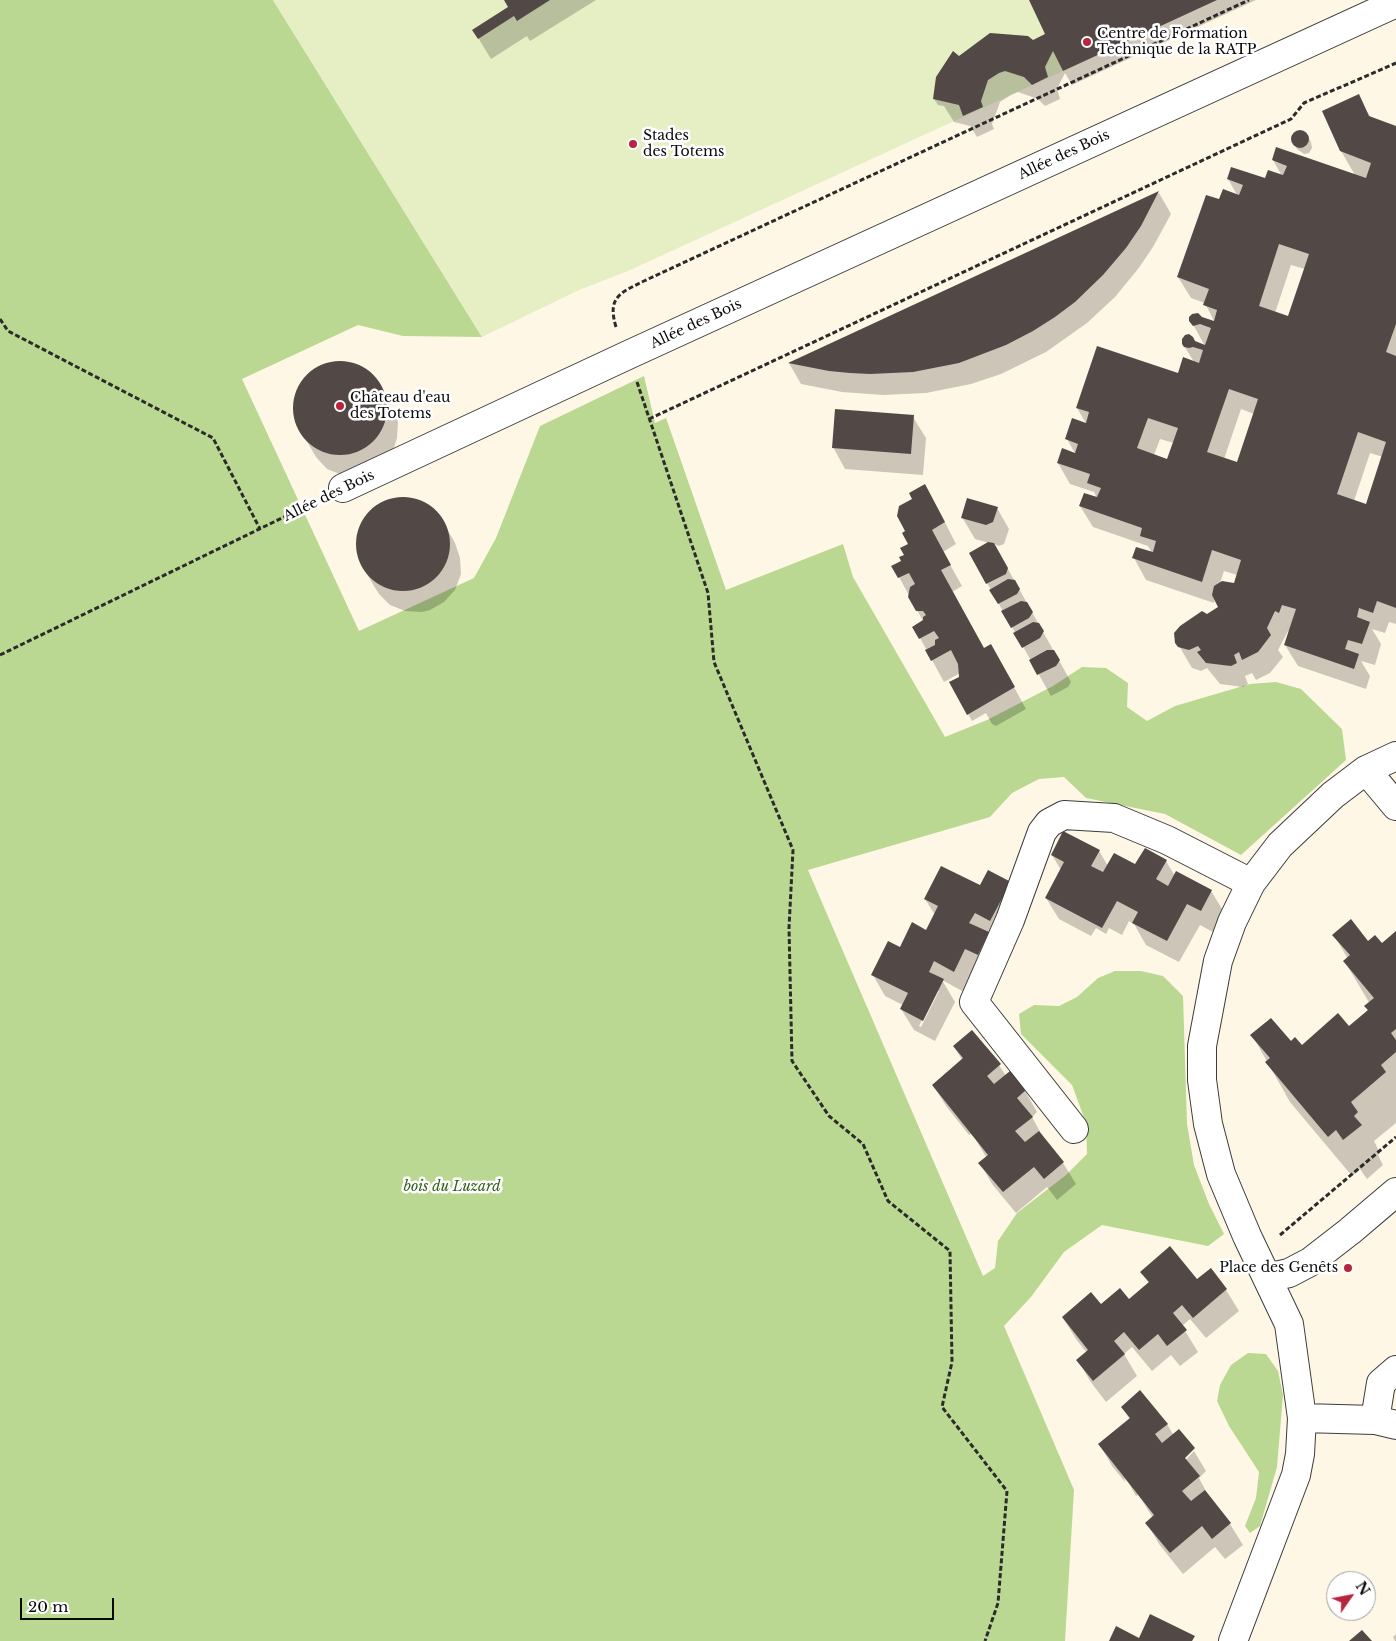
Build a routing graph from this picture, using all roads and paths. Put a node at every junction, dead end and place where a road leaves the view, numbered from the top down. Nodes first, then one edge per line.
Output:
1 (1249, 0) edge
2 (1396, 3) edge
3 (1396, 63) edge
4 (0, 319) edge
5 (628, 355) junction
6 (649, 419) junction
7 (344, 488) joint
8 (260, 529) junction
9 (0, 655) edge
10 (1396, 756) edge
11 (1366, 770) junction
12 (1396, 806) edge
13 (1250, 883) junction
14 (1074, 1129) dead end
15 (1396, 1137) edge
16 (1396, 1192) edge
17 (1262, 1266) junction
18 (1396, 1370) edge
19 (1302, 1418) junction
20 (1385, 1422) edge
21 (985, 1641) edge
22 (1233, 1641) edge

1 - 5 path
2 - 5 street, Allée des Bois
3 - 6 path
4 - 8 path
5 - 6 path
5 - 7 street, Allée des Bois
6 - 21 path
7 - 8 path, Allée des Bois
8 - 9 path, Allée des Bois
10 - 11 street
11 - 12 street
11 - 13 street
13 - 14 street
13 - 17 street
15 - 17 path
16 - 17 street
17 - 19 street
18 - 20 street
19 - 20 street
19 - 22 street

